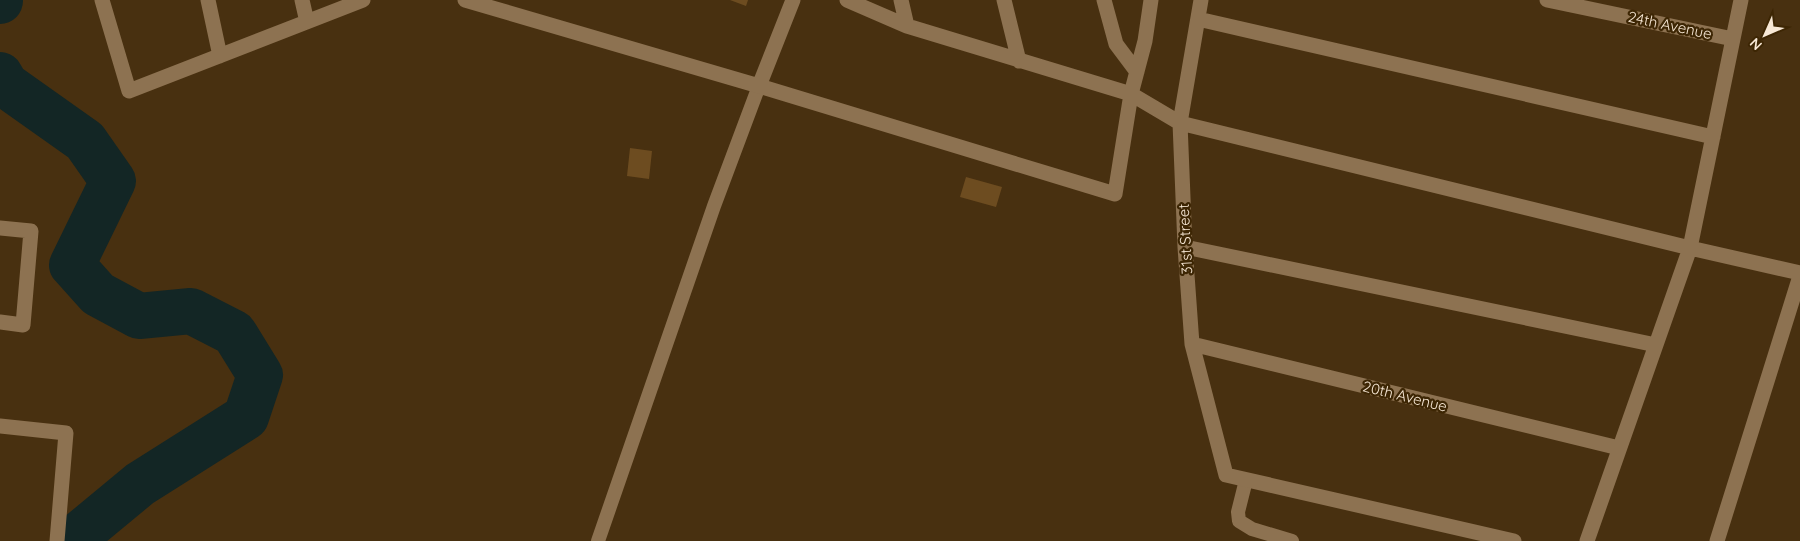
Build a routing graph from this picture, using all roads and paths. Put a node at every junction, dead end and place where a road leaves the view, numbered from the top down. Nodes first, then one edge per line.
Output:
1 (102, 0) edge
2 (208, 0) edge
3 (302, 0) edge
4 (363, 0) edge
5 (465, 0) edge
6 (793, 0) edge
7 (847, 0) edge
8 (901, 0) edge
9 (1004, 0) edge
10 (1104, 0) edge
11 (1151, 0) edge
12 (1201, 0) edge
13 (1547, 0) edge
14 (1741, 0) edge
15 (1198, 19) junction
16 (307, 22) junction
17 (908, 26) junction
18 (1733, 39) junction
19 (220, 56) junction
20 (1019, 60) junction
21 (1137, 72) junction
22 (759, 86) junction
23 (1131, 94) junction
24 (1180, 123) junction
25 (1713, 137) junction
26 (0, 228) edge
27 (1186, 247) junction
28 (1690, 248) junction
29 (1800, 274) edge
30 (0, 322) edge
31 (1192, 344) junction
32 (1656, 344) junction
33 (0, 426) edge
34 (1619, 448) junction
35 (1246, 480) junction
36 (56, 541) edge
37 (598, 541) edge
38 (1292, 541) edge
39 (1514, 541) edge
40 (1587, 541) edge
41 (1718, 541) edge

1 - 19 street
2 - 19 street
3 - 16 street
4 - 16 street
5 - 22 street
6 - 22 street
7 - 17 street
8 - 17 street
9 - 20 street
10 - 21 street
11 - 21 street
12 - 15 street, 31st Street
13 - 18 street, 24th Avenue
14 - 18 street
15 - 24 street, 31st Street
15 - 25 street
16 - 19 street
17 - 20 street
18 - 25 street
20 - 23 street
21 - 23 street
22 - 23 street
22 - 37 lane
23 - 24 street
24 - 27 street, 31st Street
24 - 28 street
25 - 28 street
26 - 30 street
27 - 31 street, 31st Street
27 - 32 street
28 - 29 street
28 - 32 street
29 - 41 street
31 - 34 street, 20th Avenue
31 - 35 street, 31st Street
32 - 34 street
33 - 36 street
34 - 40 street
35 - 38 lane
35 - 39 street

